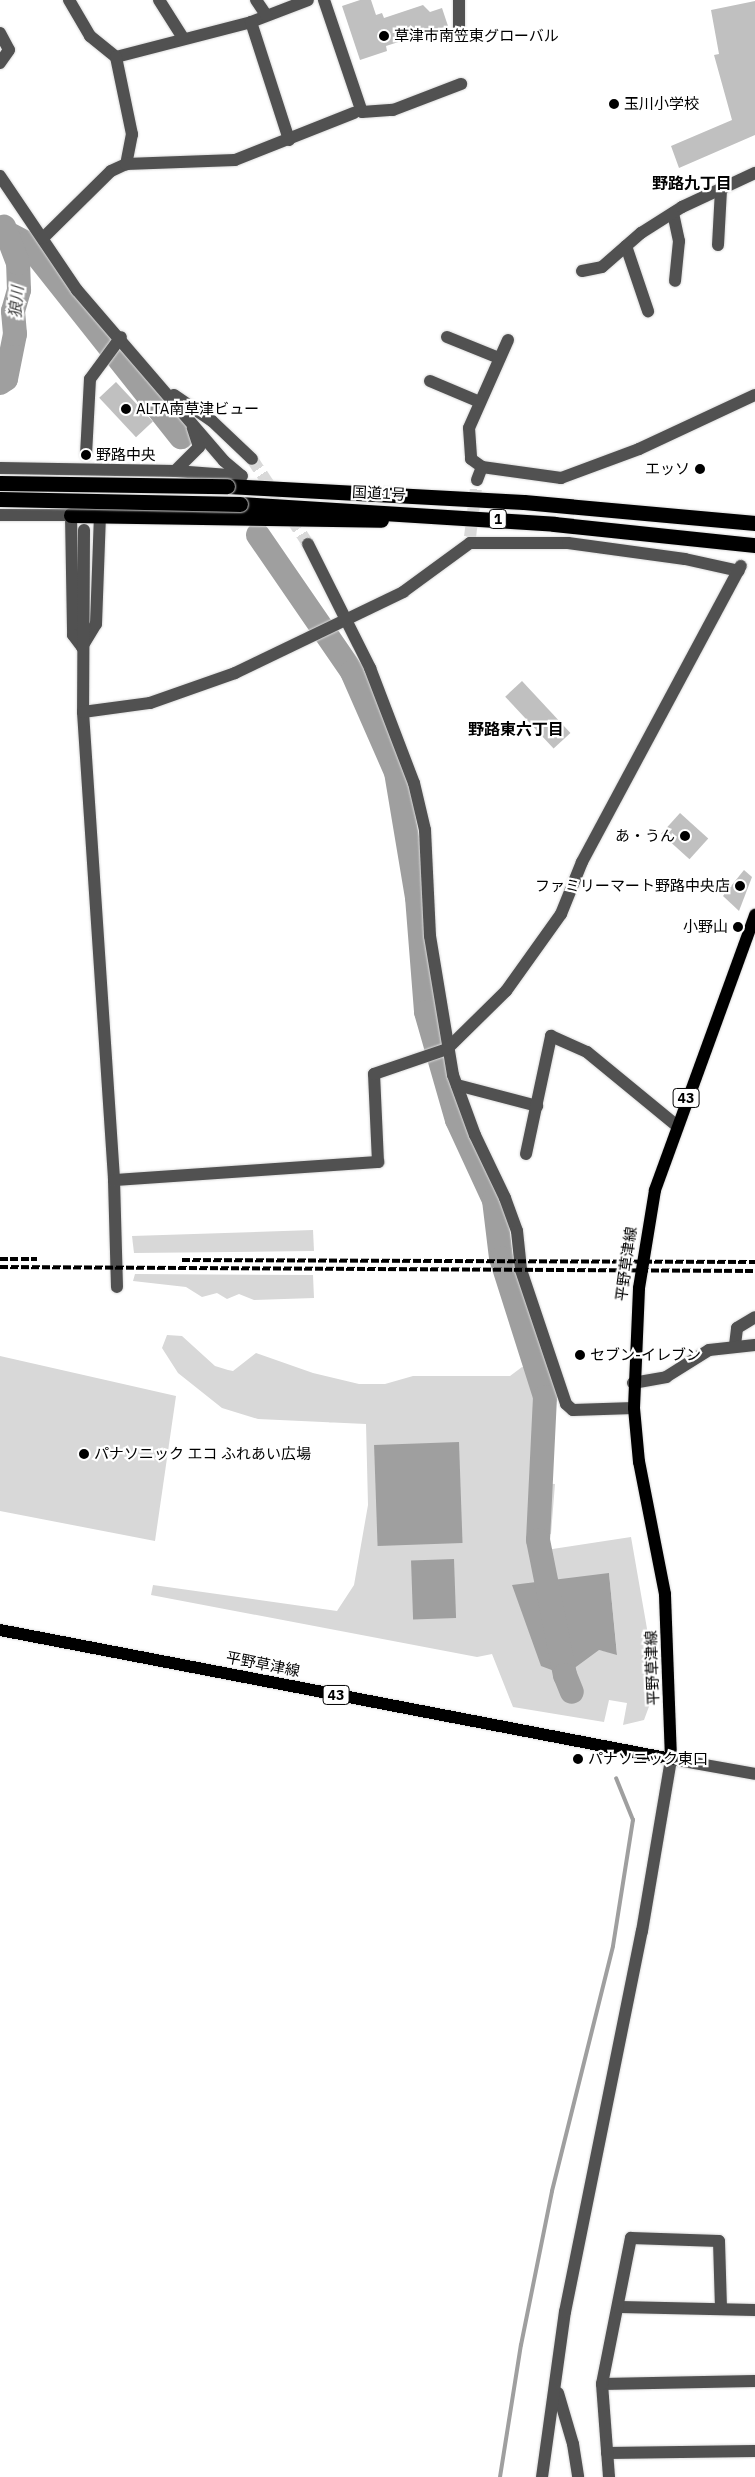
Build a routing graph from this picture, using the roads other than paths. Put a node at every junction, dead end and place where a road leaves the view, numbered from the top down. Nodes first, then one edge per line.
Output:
1 (69, 0) edge
2 (159, 0) edge
3 (256, 0) edge
4 (308, 0) edge
5 (324, 0) edge
6 (459, 0) edge
7 (266, 15) junction
8 (251, 22) junction
9 (459, 28) dead end
10 (0, 33) edge
11 (183, 38) junction
12 (116, 56) junction
13 (0, 63) edge
14 (461, 84) dead end
15 (354, 112) dead end
16 (289, 140) junction
17 (126, 164) junction
18 (755, 173) edge
19 (0, 176) edge
20 (721, 189) junction
21 (673, 213) junction
22 (43, 238) junction
23 (626, 246) junction
24 (718, 246) dead end
25 (582, 271) dead end
26 (675, 281) dead end
27 (648, 311) dead end
28 (120, 337) junction
29 (447, 337) dead end
30 (508, 340) dead end
31 (499, 358) junction
32 (430, 381) dead end
33 (166, 390) junction
34 (755, 395) edge
35 (480, 402) junction
36 (192, 426) junction
37 (86, 455) dead end
38 (252, 459) tunnel mouth
39 (482, 467) junction
40 (0, 468) edge
41 (175, 471) junction
42 (242, 476) junction
43 (477, 480) tunnel mouth
44 (0, 483) edge
45 (410, 496) junction
46 (0, 498) edge
47 (410, 513) junction
48 (0, 515) edge
49 (71, 515) junction
50 (100, 515) junction
51 (755, 523) edge
52 (571, 525) junction
53 (84, 530) dead end
54 (568, 543) junction
55 (308, 544) tunnel mouth
56 (755, 545) edge
57 (345, 619) junction
58 (82, 647) junction
59 (83, 712) junction
60 (755, 915) edge
61 (439, 1051) junction
62 (456, 1085) junction
63 (537, 1106) junction
64 (676, 1125) junction
65 (526, 1154) dead end
66 (114, 1180) junction
67 (116, 1287) dead end
68 (755, 1317) edge
69 (735, 1345) junction
70 (755, 1345) edge
71 (633, 1383) junction
72 (634, 1408) junction
73 (0, 1630) edge
74 (671, 1759) junction
75 (755, 1774) edge
76 (620, 2307) junction
77 (721, 2309) junction
78 (755, 2310) edge
79 (755, 2381) edge
80 (602, 2384) junction
81 (556, 2386) junction
82 (755, 2451) edge
83 (606, 2453) junction
84 (542, 2477) edge
85 (578, 2477) edge
86 (609, 2477) edge

1 - 12 street
2 - 11 street
3 - 7 street
4 - 7 street
5 - 14 street
6 - 9 street
7 - 8 street
8 - 11 street
8 - 16 street
10 - 13 street
11 - 12 street
12 - 17 street
15 - 16 street
16 - 17 street
17 - 22 street
18 - 20 street
19 - 22 street
20 - 21 street
20 - 24 street
21 - 23 street
21 - 26 street
22 - 28 street
23 - 25 street
23 - 27 street
28 - 33 street
28 - 37 street
29 - 31 street
30 - 31 street
31 - 35 street
32 - 35 street
33 - 36 street
33 - 38 street
34 - 39 street
35 - 39 street
36 - 41 street
36 - 42 street
39 - 43 street
40 - 41 street
41 - 42 street
42 - 45 highway
44 - 45 highway, 国道1号 / 1, bridge
45 - 51 highway, 国道1号 / 1
46 - 47 highway, 国道1号 / 1, bridge
47 - 50 highway
47 - 52 highway, 国道1号 / 1
48 - 49 street
49 - 50 highway
49 - 58 street
50 - 58 street
52 - 54 street
52 - 56 highway, 国道1号 / 1
53 - 58 street
54 - 57 street
54 - 61 street
55 - 57 street
57 - 59 street
57 - 61 street
58 - 59 street
59 - 66 street
60 - 64 main road, 平野草津線 / 43
61 - 62 street
61 - 66 street
62 - 63 street
62 - 72 street
63 - 64 street
63 - 65 street
64 - 71 main road, 平野草津線 / 43
66 - 67 street
68 - 69 street
69 - 70 street
69 - 71 street
71 - 72 main road, 平野草津線 / 43
72 - 74 main road, 平野草津線 / 43
73 - 74 main road, 平野草津線 / 43
74 - 75 street
74 - 81 street
76 - 77 street
76 - 77 street
76 - 80 street
77 - 78 street
79 - 80 street
80 - 83 street
81 - 84 street
81 - 85 street
82 - 83 street
83 - 86 street

